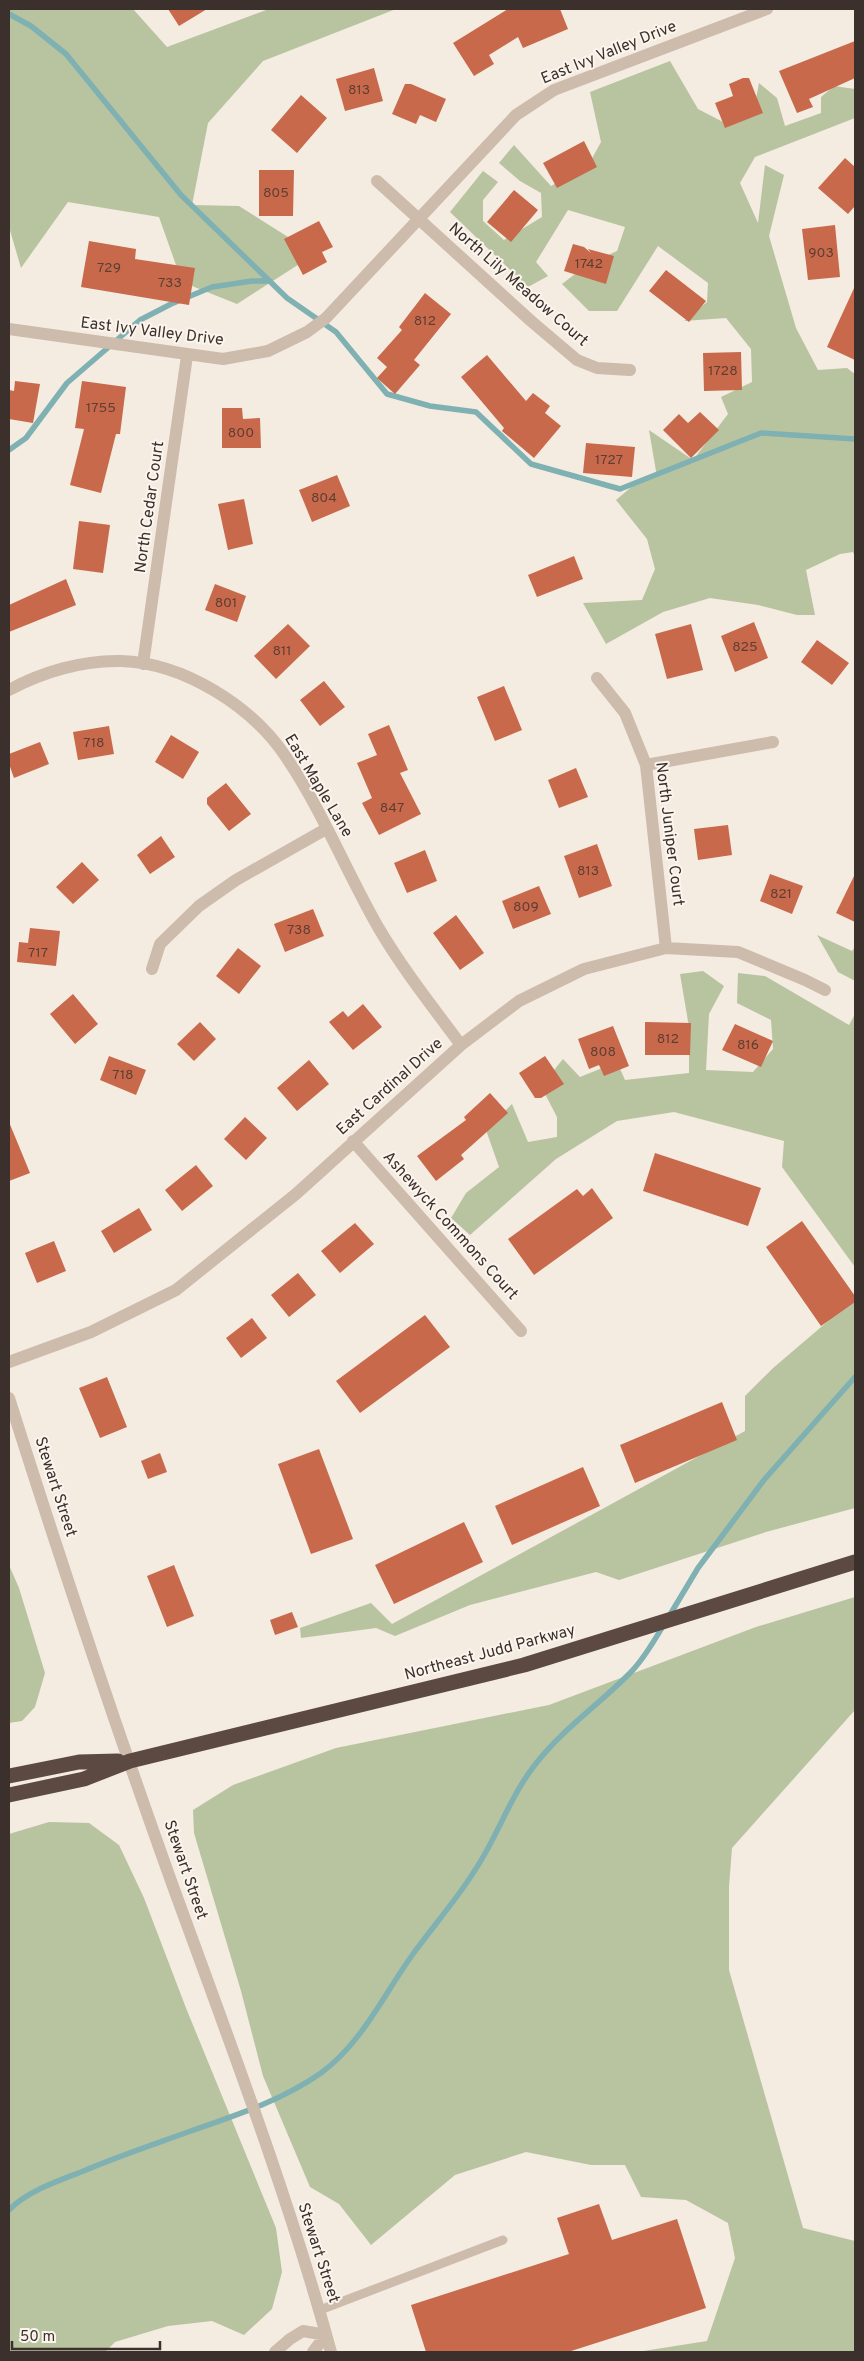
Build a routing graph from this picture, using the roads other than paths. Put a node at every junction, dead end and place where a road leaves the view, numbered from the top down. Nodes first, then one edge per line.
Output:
1 (767, 9) edge
2 (377, 181) dead end
3 (418, 219) junction
4 (9, 329) edge
5 (187, 356) junction
6 (630, 370) dead end
7 (143, 664) junction
8 (597, 678) dead end
9 (9, 690) edge
10 (773, 742) dead end
11 (646, 765) junction
12 (326, 829) junction
13 (666, 948) junction
14 (152, 969) dead end
15 (825, 990) dead end
16 (461, 1044) junction
17 (353, 1141) junction
18 (521, 1332) dead end
19 (9, 1362) edge
20 (9, 1398) edge
21 (855, 1562) edge
22 (130, 1761) junction
23 (9, 1776) edge
24 (9, 1795) edge
25 (503, 2240) dead end
26 (320, 2310) junction
27 (326, 2335) junction
28 (276, 2352) edge
29 (313, 2352) edge
30 (331, 2352) edge

1 - 3 street, East Ivy Valley Drive
2 - 3 street
3 - 5 street, East Ivy Valley Drive
3 - 6 street, North Lily Meadow Court
4 - 5 street, East Ivy Valley Drive
5 - 7 street, North Cedar Court
7 - 9 street, East Maple Lane
7 - 12 street, East Maple Lane
8 - 11 street, North Juniper Court
10 - 11 street
11 - 13 street, North Juniper Court
12 - 14 street
12 - 16 street, East Maple Lane
13 - 15 street, East Cardinal Drive
13 - 16 street, East Cardinal Drive
16 - 17 street, East Cardinal Drive
17 - 18 street, Ashewyck Commons Court
17 - 19 street, East Cardinal Drive
20 - 22 street, Stewart Street
21 - 22 highway, Northeast Judd Parkway
22 - 23 highway, Northeast Judd Parkway
22 - 24 highway, Northeast Judd Parkway
22 - 26 street, Stewart Street
25 - 26 lane
26 - 27 street, Stewart Street
27 - 28 street
27 - 29 street
27 - 30 street, Stewart Street

